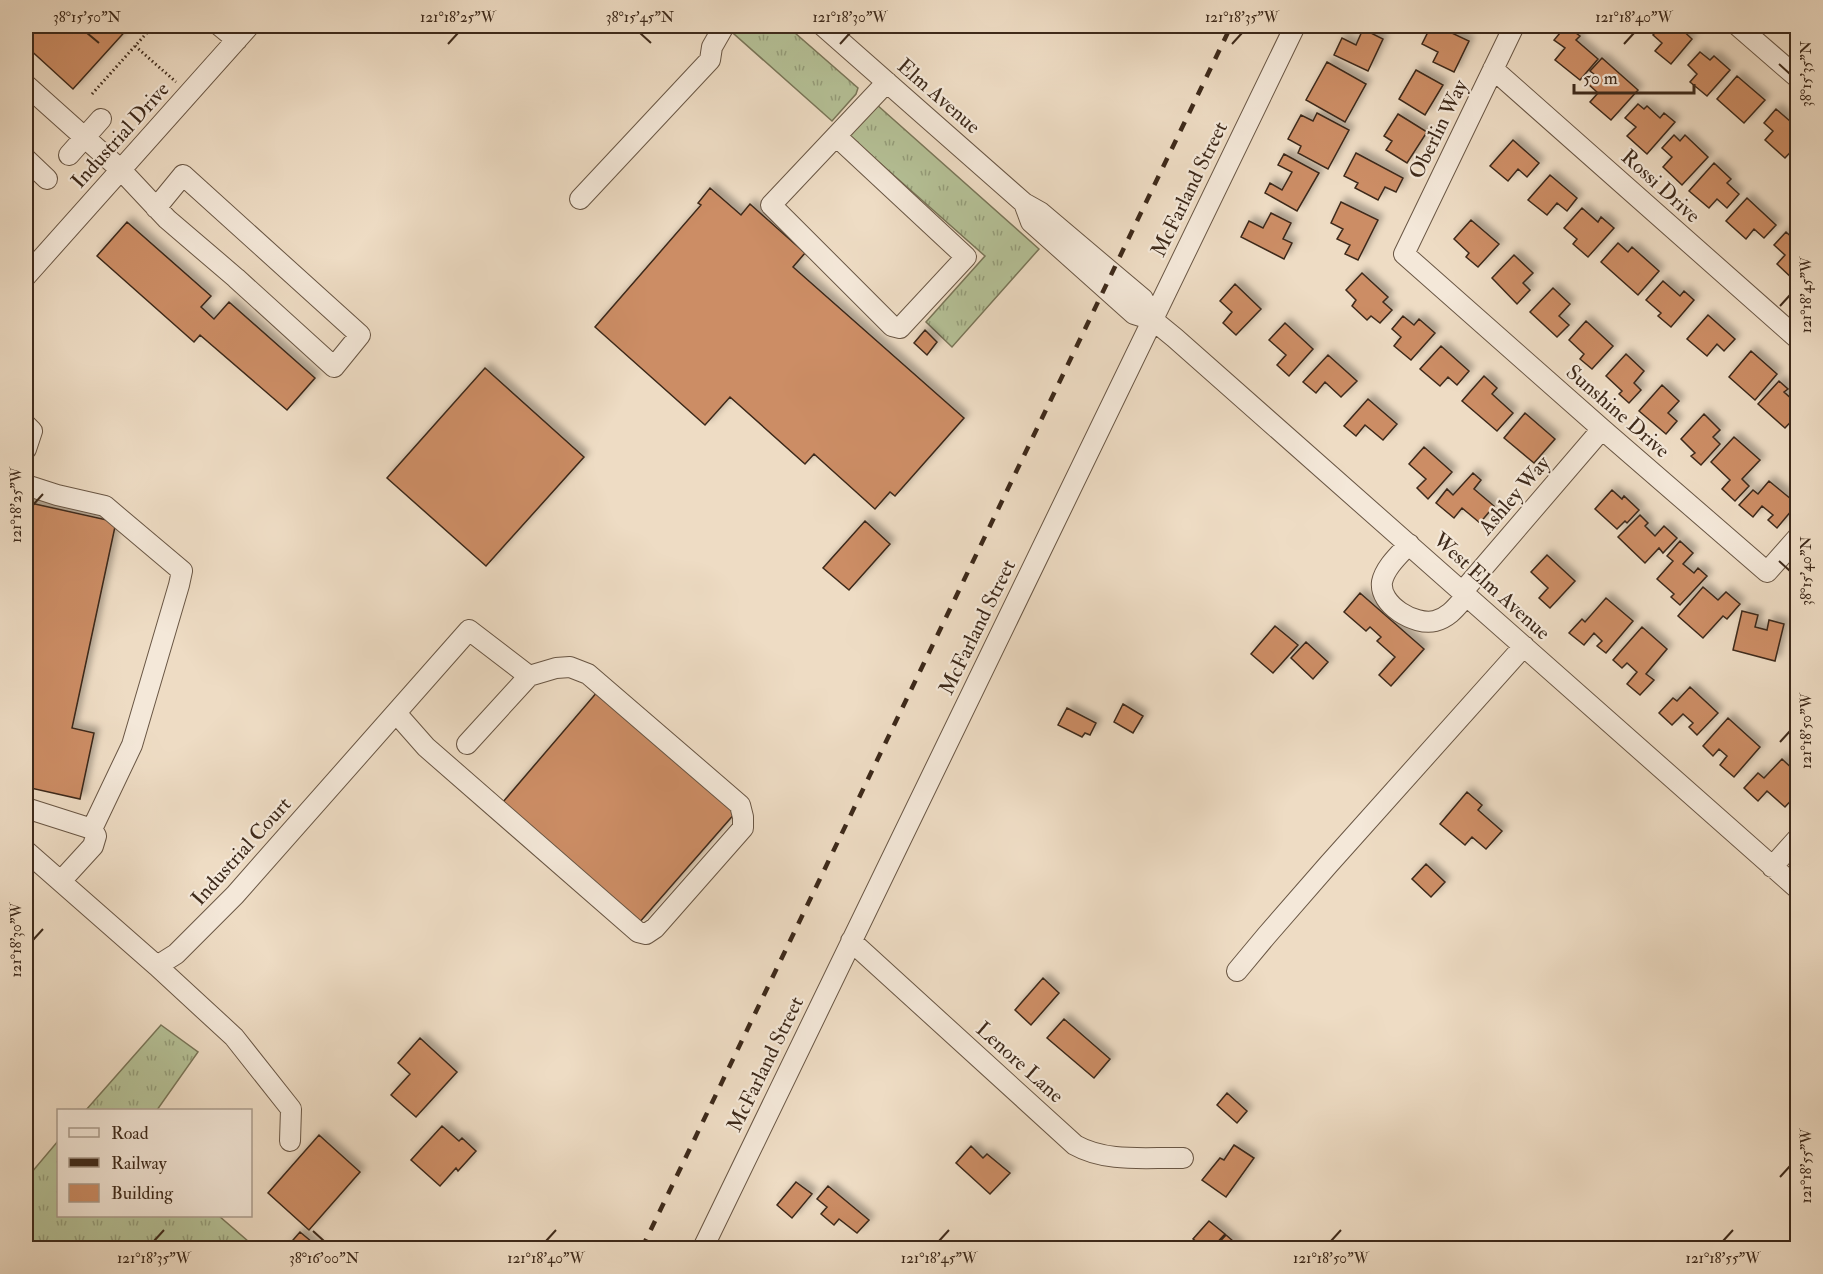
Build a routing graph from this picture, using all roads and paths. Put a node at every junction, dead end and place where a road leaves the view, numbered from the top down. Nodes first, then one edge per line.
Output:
1 (153, 26) edge
2 (220, 26) edge
3 (724, 26) edge
4 (822, 26) edge
5 (1295, 26) edge
6 (1514, 26) edge
7 (1738, 26) edge
8 (243, 33) edge
9 (135, 46) junction
10 (1493, 69) junction
11 (1797, 78) edge
12 (887, 82) junction
13 (26, 85) edge
14 (179, 85) dead end
15 (92, 94) dead end
16 (101, 119) dead end
17 (836, 136) junction
18 (85, 138) junction
19 (69, 155) dead end
20 (26, 159) edge
21 (121, 170) junction
22 (47, 179) dead end
23 (580, 199) dead end
24 (156, 208) junction
25 (1404, 254) joint
26 (26, 276) edge
27 (1108, 281) joint
28 (1153, 320) junction
29 (1797, 339) edge
30 (26, 425) edge
31 (1602, 429) junction
32 (26, 449) edge
33 (26, 485) edge
34 (1797, 537) edge
35 (1409, 544) junction
36 (1465, 593) junction
37 (1524, 646) junction
38 (529, 676) junction
39 (396, 713) junction
40 (467, 744) dead end
41 (26, 808) edge
42 (92, 829) junction
43 (1797, 838) edge
44 (26, 851) edge
45 (1772, 867) junction
46 (61, 881) junction
47 (1797, 889) edge
48 (851, 941) junction
49 (157, 966) junction
50 (1237, 971) dead end
51 (290, 1141) dead end
52 (1183, 1158) dead end
53 (703, 1248) edge

1 - 9 path
2 - 8 street
3 - 23 street
4 - 12 street, Elm Avenue
5 - 28 street, McFarland Street
6 - 10 street, Oberlin Way
7 - 11 street
8 - 21 street, Industrial Drive
9 - 14 path
9 - 15 path
10 - 25 street, Oberlin Way
10 - 29 street, Rossi Drive
12 - 17 street
12 - 27 street, Elm Avenue
13 - 18 street
16 - 18 street
17 - 17 street
18 - 19 street
18 - 21 street
20 - 22 street
21 - 24 street
21 - 26 street, Industrial Drive
24 - 24 street
25 - 31 street, Sunshine Drive
27 - 28 street, West Elm Avenue
28 - 35 street, West Elm Avenue
28 - 48 street, McFarland Street
30 - 32 street
31 - 34 street, Sunshine Drive
31 - 36 street, Ashley Way
33 - 42 street
35 - 36 street, West Elm Avenue
35 - 36 street, Ashley Way
36 - 37 street, West Elm Avenue
37 - 45 street, West Elm Avenue
37 - 50 street
38 - 39 street, Industrial Court
38 - 39 street
38 - 40 street
39 - 49 street, Industrial Court
41 - 42 street
42 - 46 street
43 - 45 street
44 - 46 street
45 - 47 street, West Elm Avenue
46 - 49 street
48 - 52 street, Lenore Lane
48 - 53 street, McFarland Street
49 - 51 street

